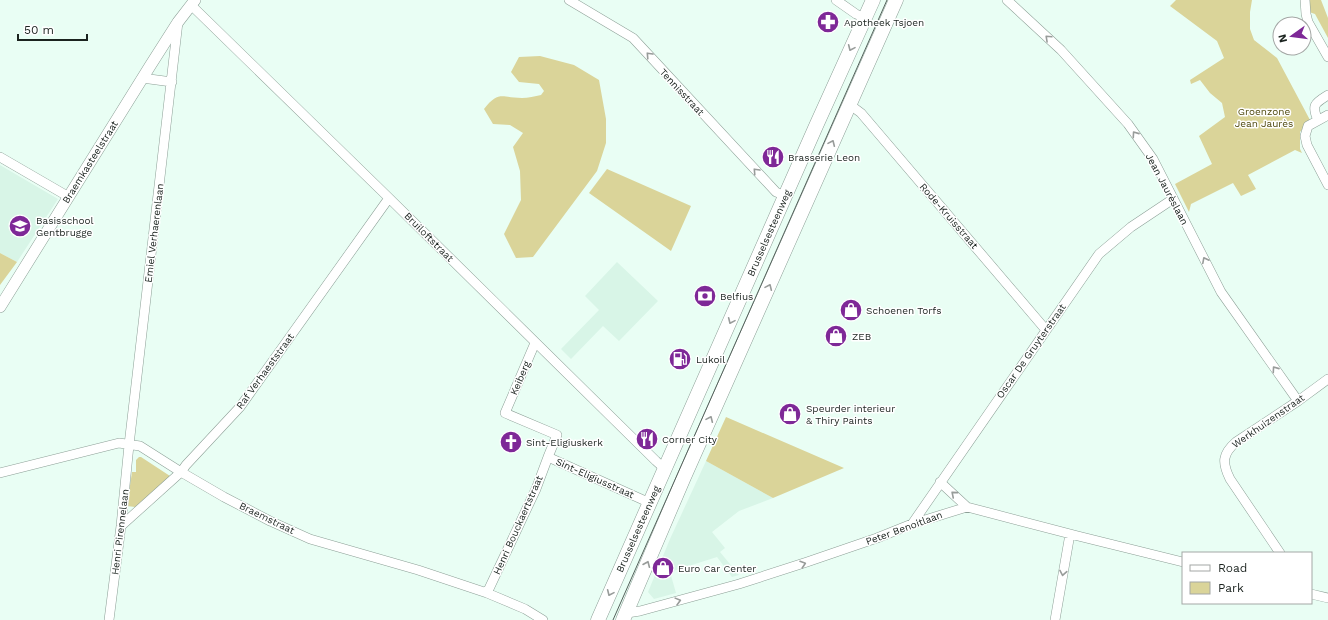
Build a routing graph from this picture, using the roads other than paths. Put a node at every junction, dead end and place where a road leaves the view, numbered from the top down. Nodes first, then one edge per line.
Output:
1 (568, 0) edge
2 (836, 0) edge
3 (873, 0) edge
4 (896, 0) edge
5 (1007, 0) edge
6 (1305, 0) edge
7 (193, 2) edge
8 (865, 18) junction
9 (178, 22) junction
10 (1328, 57) edge
11 (142, 78) junction
12 (172, 82) junction
13 (1328, 95) edge
14 (849, 104) junction
15 (1328, 115) edge
16 (1318, 120) junction
17 (0, 157) edge
18 (1328, 185) edge
19 (785, 196) junction
20 (69, 197) junction
21 (389, 198) junction
22 (1173, 199) junction
23 (0, 307) edge
24 (1046, 330) junction
25 (535, 343) junction
26 (1328, 379) edge
27 (1298, 401) junction
28 (505, 413) joint
29 (129, 445) junction
30 (548, 457) junction
31 (665, 469) junction
32 (0, 472) edge
33 (181, 472) junction
34 (940, 482) junction
35 (650, 503) junction
36 (967, 507) junction
37 (912, 524) junction
38 (122, 526) junction
39 (1070, 534) junction
40 (1279, 552) edge
41 (1182, 562) edge
42 (487, 593) junction
43 (1312, 594) edge
44 (1328, 598) edge
45 (625, 616) edge
46 (540, 619) edge
47 (109, 620) edge
48 (598, 620) edge
49 (1055, 620) edge

19 -> 1 street, Tennisstraat
2 - 8 street
3 - 8 main road, Brusselsesteenweg
4 - 14 main road
22 -> 5 street, Jean Jaurèslaan
6 - 10 street
7 - 9 street, Braemkasteelstraat
7 - 21 street, Bruiloftstraat
8 -> 19 main road, Brusselsesteenweg
9 - 11 street, Braemkasteelstraat
9 - 12 street, Emiel Verhaerenlaan
11 - 12 street
11 - 20 street, Braemkasteelstraat
12 - 29 street, Emiel Verhaerenlaan
13 - 16 street
14 - 24 street, Rode-Kruisstraat
45 -> 14 main road
15 - 16 street
16 - 18 street
17 - 20 street
19 -> 31 main road, Brusselsesteenweg
20 - 23 street, Braemkasteelstraat
21 - 25 street, Bruiloftstraat
21 - 33 street, Raf Verhaeststraat
22 - 24 street, Oscar De Gruyterstraat
27 -> 22 street, Jean Jaurèslaan
24 - 34 street, Oscar De Gruyterstraat
25 - 28 street, Keiberg
25 - 31 street, Bruiloftstraat
26 - 27 street, Werkhuizenstraat
27 - 40 street, Werkhuizenstraat
28 - 30 street, Sint-Eligiusstraat
29 - 32 street, Braemstraat
29 - 33 street, Braemstraat
29 - 38 street, Henri Pirennelaan
30 - 35 street, Sint-Eligiusstraat
30 - 42 street, Henri Bouckaertstraat
31 - 35 main road, Brusselsesteenweg
33 - 38 street, Raf Verhaeststraat
33 - 42 street, Braemstraat
36 -> 34 street
34 - 37 street, Oscar De Gruyterstraat
35 -> 48 main road, Brusselsesteenweg
36 - 37 street, Peter Benoitlaan
36 - 39 street
45 -> 37 street, Peter Benoitlaan
38 - 47 street, Henri Pirennelaan
39 - 41 street
39 -> 49 street
42 - 46 street, Braemstraat
43 - 44 street

